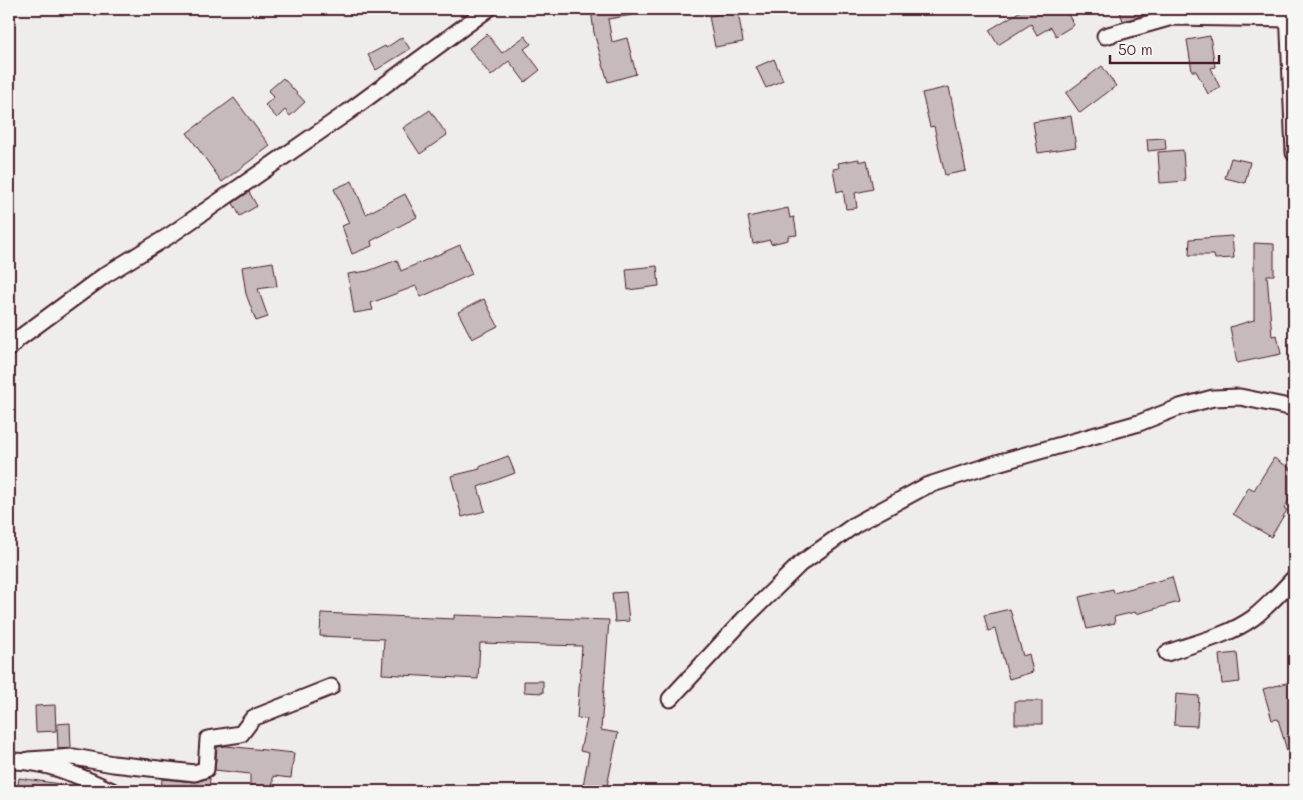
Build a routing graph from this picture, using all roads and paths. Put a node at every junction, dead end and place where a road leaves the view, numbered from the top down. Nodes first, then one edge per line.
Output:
1 (488, 9) edge
2 (1289, 14) edge
3 (1105, 36) dead end
4 (1294, 153) edge
5 (9, 349) edge
6 (1294, 408) edge
7 (1294, 578) edge
8 (1167, 653) dead end
9 (331, 687) dead end
10 (670, 699) dead end
11 (28, 760) junction
12 (9, 761) edge
13 (112, 791) edge

1 - 5 street
2 - 3 street
2 - 4 street
6 - 10 street
7 - 8 street
9 - 11 street
11 - 12 street
11 - 13 street

